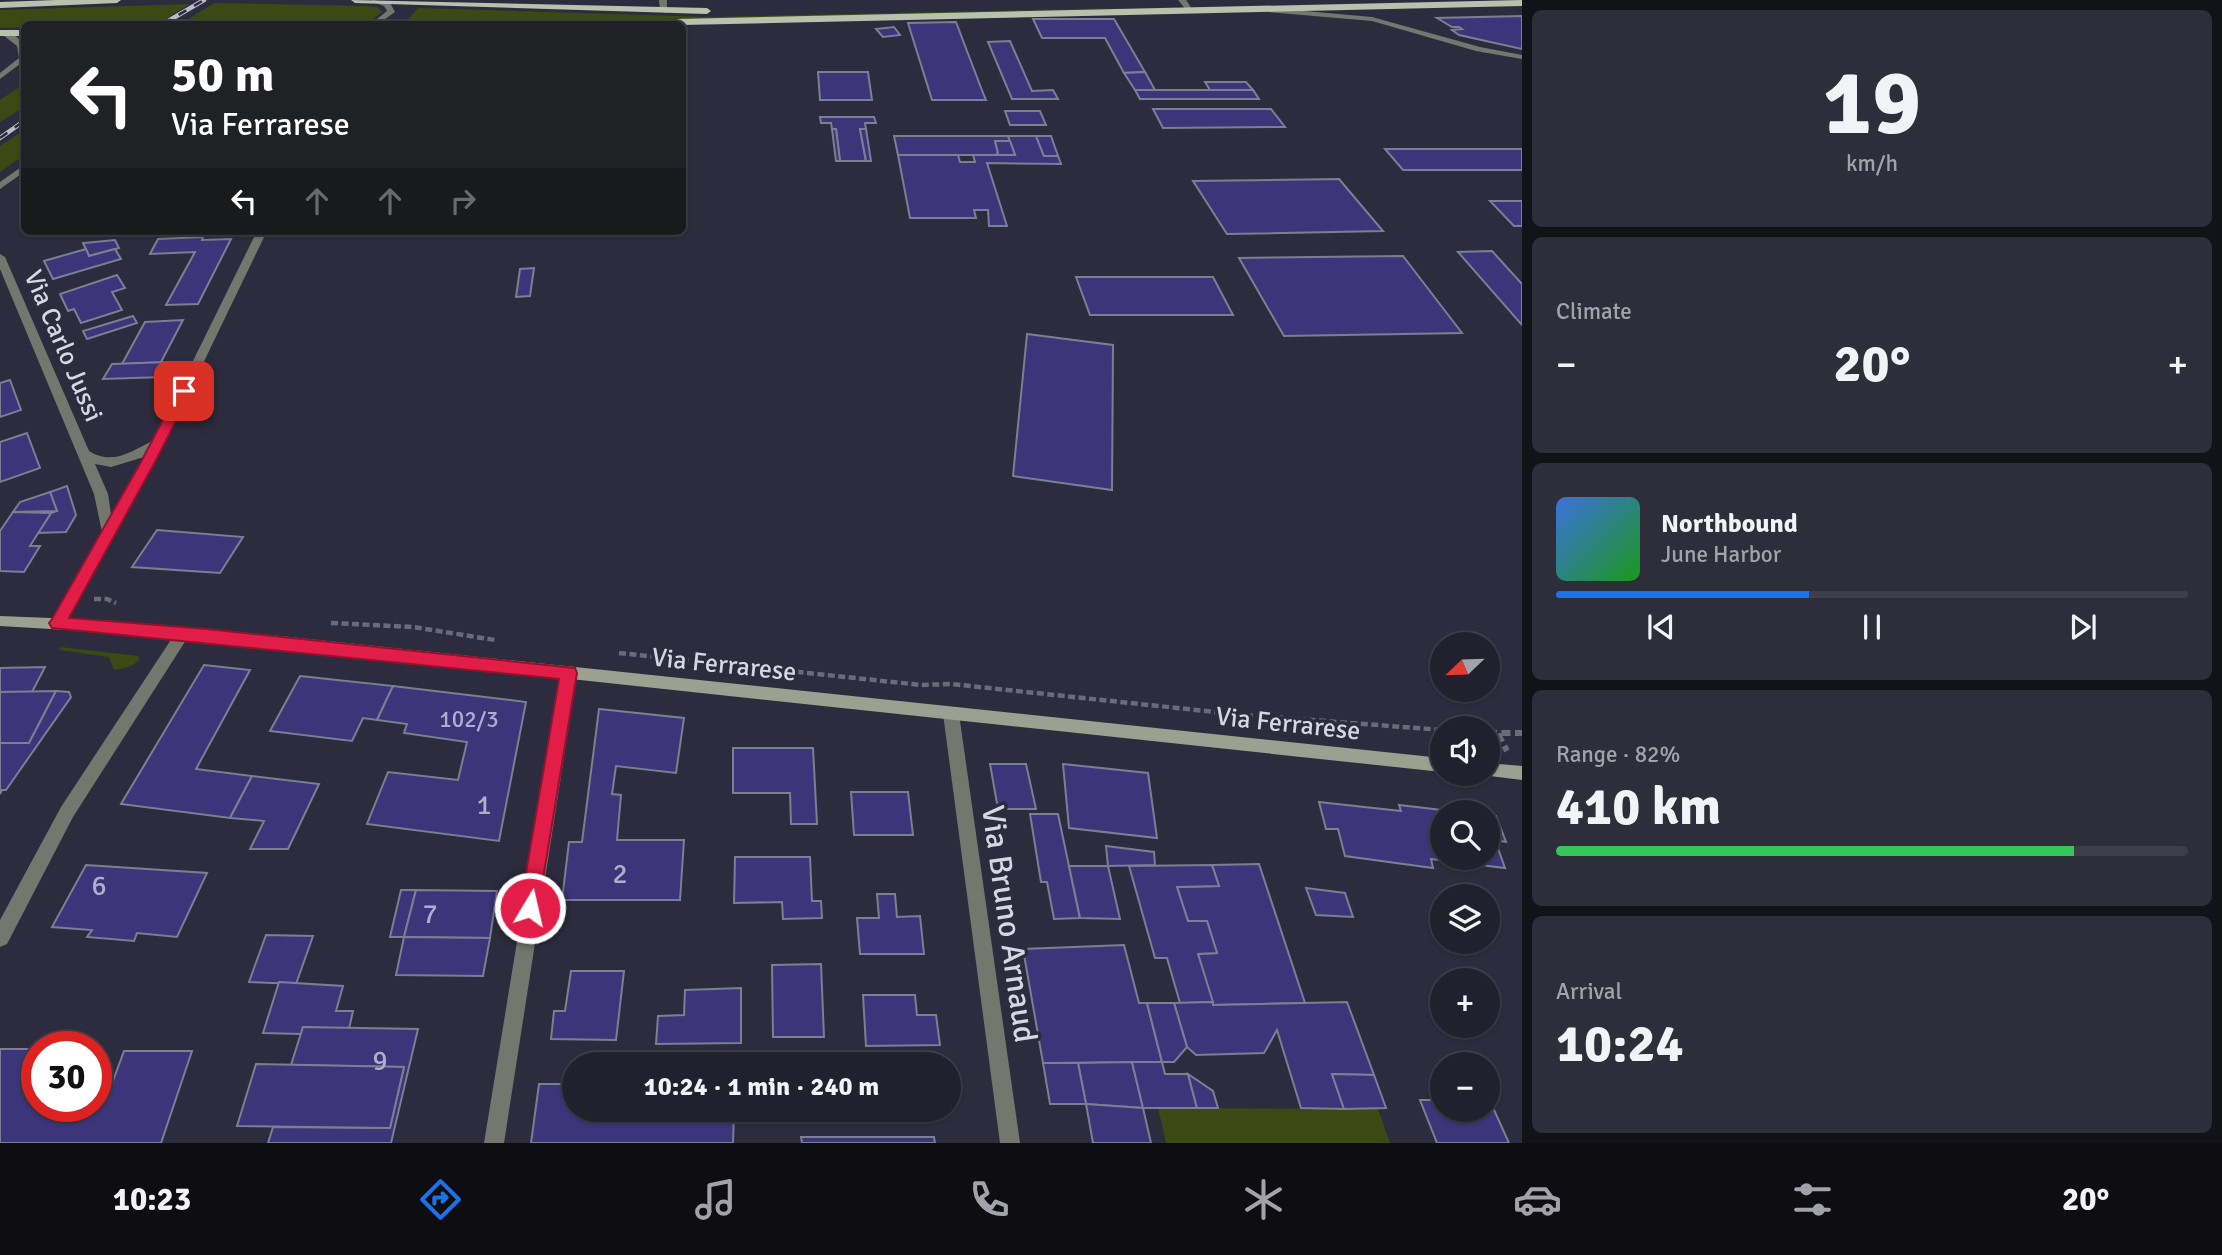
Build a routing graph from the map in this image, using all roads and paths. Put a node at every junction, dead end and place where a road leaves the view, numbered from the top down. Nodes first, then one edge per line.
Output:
1 (117, 0) edge
2 (355, 0) edge
3 (663, 0) edge
4 (1181, 0) edge
5 (375, 1) edge
6 (1522, 3) edge
7 (0, 5) edge
8 (1252, 9) junction
9 (1191, 10) junction
10 (664, 11) junction
11 (378, 21) edge
12 (686, 22) edge
13 (3, 33) edge
14 (21, 33) edge
15 (21, 44) edge
16 (1522, 57) edge
17 (21, 60) edge
18 (0, 77) edge
19 (21, 170) edge
20 (0, 186) edge
21 (260, 235) edge
22 (0, 257) edge
23 (161, 438) junction
24 (85, 454) junction
25 (106, 536) junction
26 (107, 599) dead end
27 (118, 604) dead end
28 (0, 621) edge
29 (323, 622) dead end
30 (57, 623) junction
31 (183, 633) junction
32 (498, 641) dead end
33 (615, 653) dead end
34 (569, 673) junction
35 (951, 714) junction
36 (1430, 729) edge
37 (1500, 733) edge
38 (1522, 733) edge
39 (1430, 764) edge
40 (1500, 771) edge
41 (1522, 773) edge
42 (0, 938) edge
43 (494, 1143) edge
44 (1010, 1143) edge

1 - 7 main road
2 - 5 main road
3 - 10 street
4 - 9 street
4 - 10 main road
5 - 10 main road
5 - 11 street
6 - 8 main road
8 - 9 main road
8 - 16 street
9 - 12 main road
13 - 14 main road
13 - 15 street
17 - 18 street
19 - 20 street
21 - 23 street
22 - 24 street, Via Carlo Jussi
23 - 24 street, Via Carlo Jussi
23 - 25 street
24 - 25 street, Via Carlo Jussi
25 - 30 street
26 - 27 path
28 - 30 main road, Via Ferrarese
29 - 32 path
30 - 31 main road, Via Ferrarese
31 - 34 main road, Via Ferrarese
31 - 42 street
33 - 36 path
34 - 35 main road, Via Ferrarese
34 - 43 street
35 - 39 main road, Via Ferrarese
35 - 44 street, Via Bruno Arnaud
37 - 38 path
40 - 41 main road

